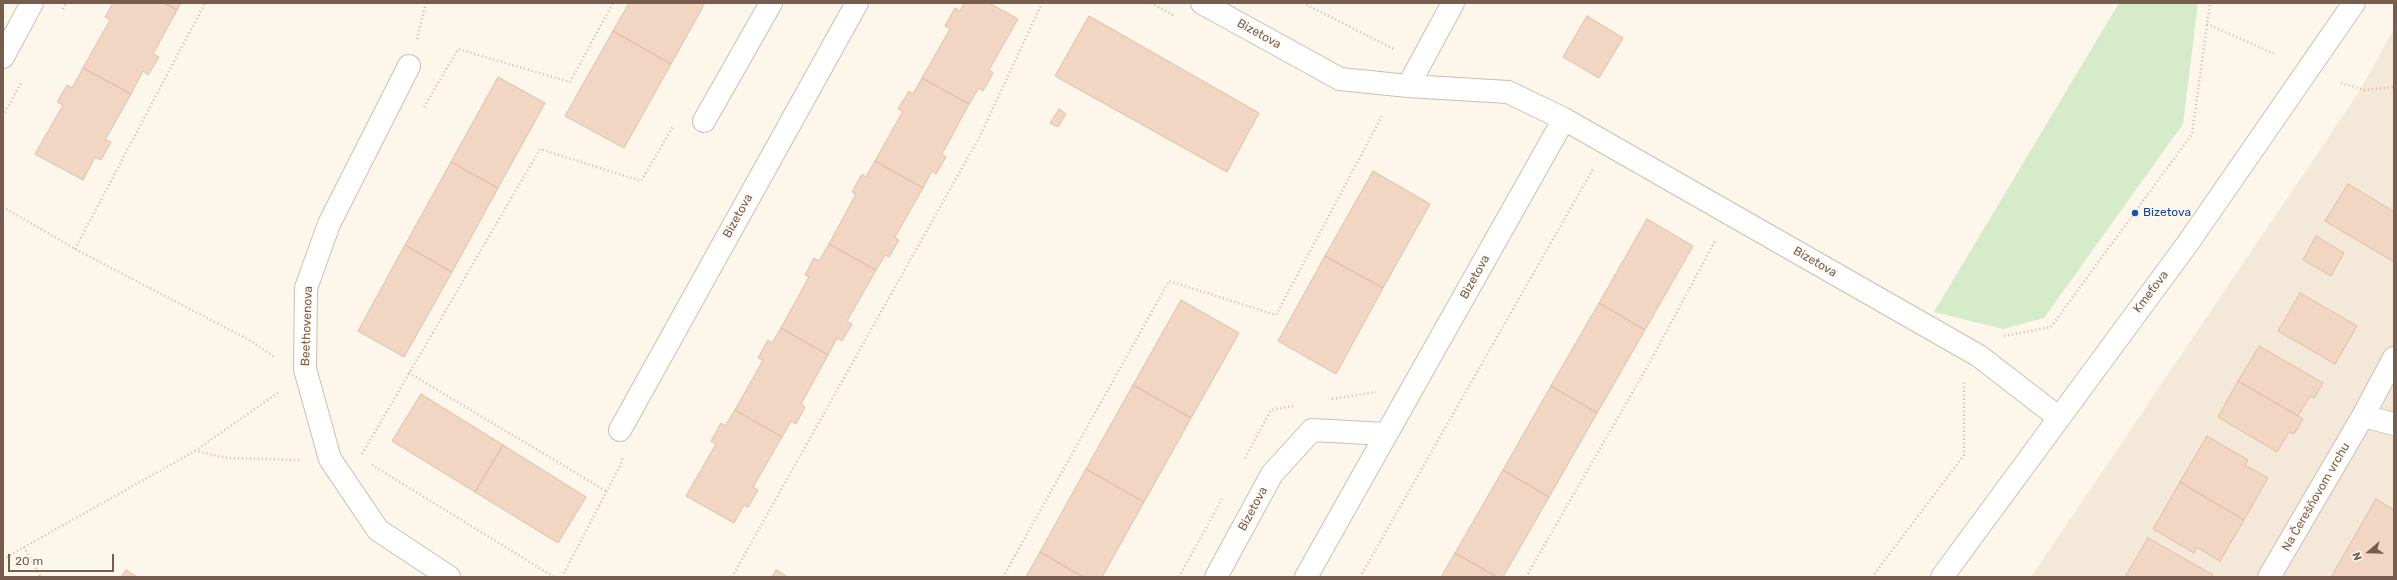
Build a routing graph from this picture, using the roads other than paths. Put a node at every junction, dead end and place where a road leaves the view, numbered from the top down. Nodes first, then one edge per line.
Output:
1 (32, 3) edge
2 (771, 3) edge
3 (857, 3) edge
4 (1202, 3) edge
5 (1454, 3) edge
6 (2354, 3) edge
7 (3, 58) edge
8 (409, 66) road end
9 (1408, 86) junction
10 (1564, 119) junction
11 (704, 121) dead end
12 (2394, 358) edge
13 (2363, 416) junction
14 (2058, 417) junction
15 (2394, 424) edge
16 (620, 430) road end
17 (1386, 434) junction
18 (449, 577) edge
19 (1216, 577) edge
20 (1306, 577) edge
21 (1942, 577) edge
22 (2269, 577) edge

1 - 7 street
2 - 11 street
3 - 16 street, Bizetova
4 - 9 street, Bizetova
5 - 9 street
6 - 14 street, Kmeťova
8 - 18 street, Beethovenova
9 - 10 street, Bizetova
10 - 14 street, Bizetova
10 - 17 street, Bizetova
12 - 13 street, Na Čerešňovom vrchu
13 - 15 street
13 - 22 street, Na Čerešňovom vrchu
14 - 21 street, Kmeťova
17 - 19 street, Bizetova
17 - 20 street, Bizetova

